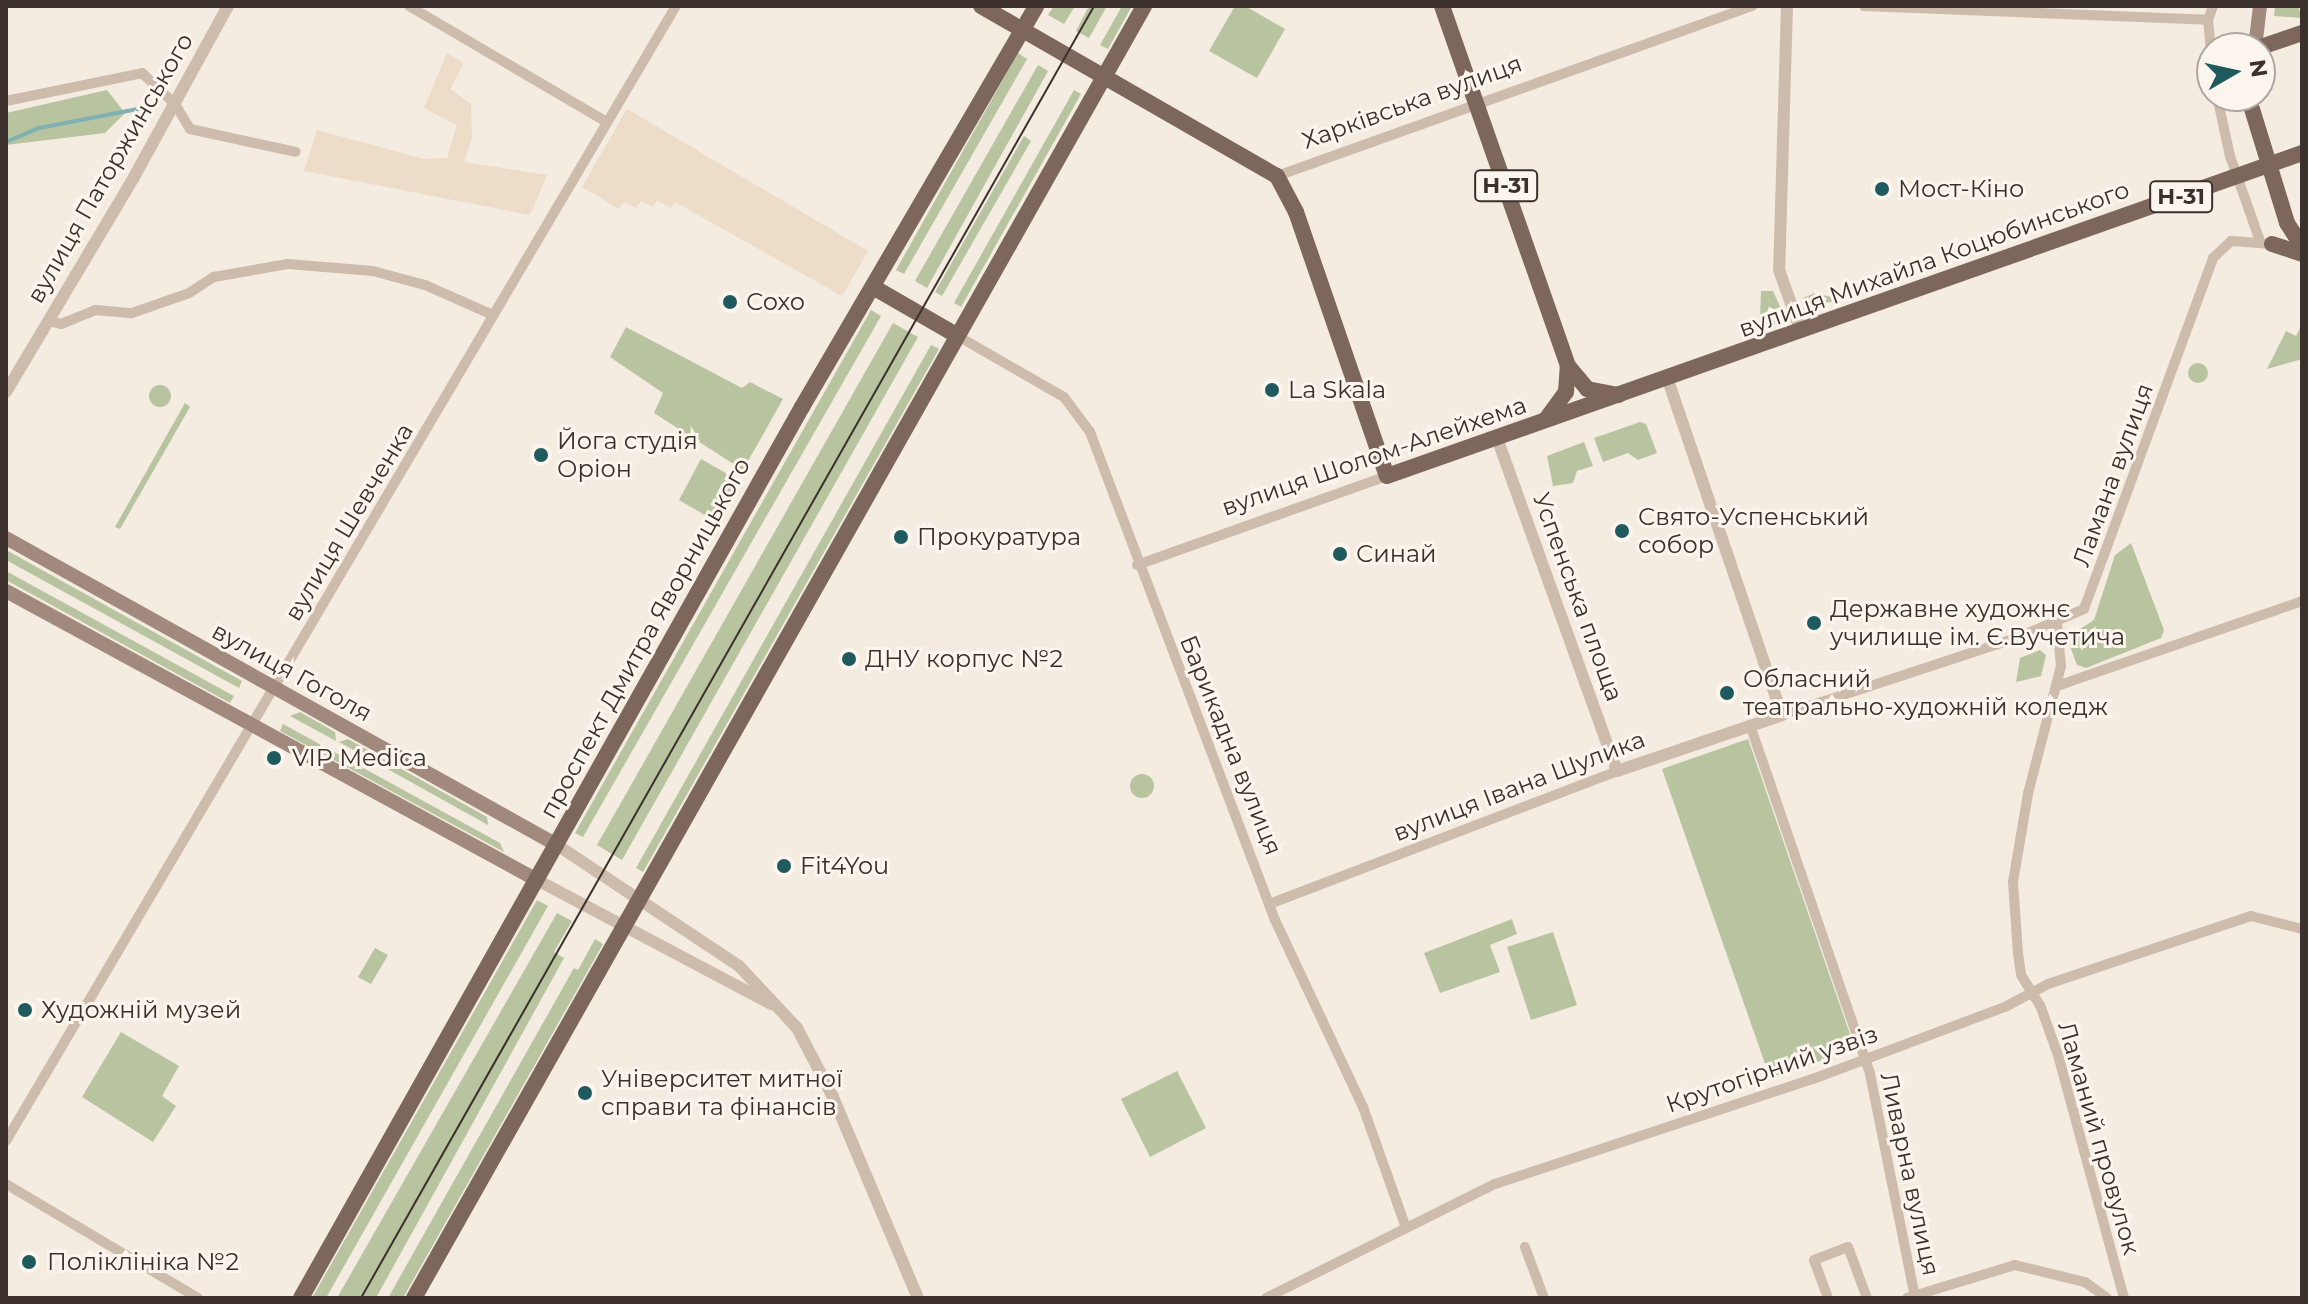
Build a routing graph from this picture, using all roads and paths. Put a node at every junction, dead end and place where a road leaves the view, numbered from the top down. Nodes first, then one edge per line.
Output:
1 (228, 6) edge
2 (409, 6) edge
3 (676, 6) edge
4 (981, 6) edge
5 (1036, 6) edge
6 (1144, 6) edge
7 (1442, 6) edge
8 (1752, 6) edge
9 (1787, 6) edge
10 (1864, 6) edge
11 (2213, 6) edge
12 (2260, 6) edge
13 (2208, 20) junction
14 (1022, 29) junction
15 (2209, 32) edge
16 (2258, 32) edge
17 (2302, 33) edge
18 (2276, 42) edge
19 (1105, 75) junction
20 (6, 101) edge
21 (175, 104) junction
22 (1477, 105) junction
23 (2221, 112) edge
24 (2255, 112) edge
25 (605, 121) junction
26 (296, 152) dead end
27 (2302, 153) edge
28 (1277, 176) junction
29 (2287, 223) junction
30 (2266, 242) junction
31 (2302, 246) edge
32 (2302, 254) edge
33 (873, 287) junction
34 (493, 315) junction
35 (48, 321) junction
36 (1801, 331) junction
37 (956, 335) junction
38 (1568, 366) junction
39 (1668, 380) junction
40 (6, 392) edge
41 (1627, 395) junction
42 (1537, 424) junction
43 (1497, 438) junction
44 (1387, 476) junction
45 (6, 538) edge
46 (1137, 565) junction
47 (6, 591) edge
48 (2302, 601) edge
49 (2057, 624) junction
50 (2057, 686) junction
51 (275, 687) junction
52 (1782, 715) junction
53 (253, 725) junction
54 (1750, 725) junction
55 (1617, 771) junction
56 (557, 845) junction
57 (537, 880) junction
58 (637, 901) junction
59 (1272, 903) junction
60 (624, 925) junction
61 (2302, 929) edge
62 (2029, 992) junction
63 (779, 1008) junction
64 (1865, 1059) junction
65 (6, 1141) edge
66 (6, 1184) edge
67 (1405, 1225) junction
68 (1525, 1247) dead end
69 (1912, 1297) edge
70 (198, 1298) edge
71 (301, 1298) edge
72 (414, 1298) edge
73 (918, 1298) edge
74 (1266, 1298) edge
75 (1544, 1298) edge
76 (1828, 1298) edge
77 (1867, 1298) edge
78 (2107, 1298) edge
79 (2124, 1298) edge

1 - 21 street, вулиця Паторжинського
2 - 25 street
3 - 25 street, вулиця Шевченка
4 - 14 main road
5 - 14 main road, проспект Дмитра Яворницького
6 - 19 main road
7 - 22 main road, Н-31
8 - 22 street, Харківська вулиця
9 - 36 street
10 - 13 street
11 - 13 street
12 - 16 main road
13 - 15 street
14 - 19 main road
14 - 33 main road, проспект Дмитра Яворницького
17 - 18 main road
19 - 28 main road
19 - 37 main road
20 - 21 street
21 - 26 street
21 - 35 street, вулиця Паторжинського
22 - 28 street, Харківська вулиця
22 - 38 main road, Н-31
23 - 30 street
24 - 29 main road
25 - 34 street, вулиця Шевченка
27 - 36 main road, вулиця Михайла Коцюбинського / Н-31
28 - 44 main road
29 - 30 main road
29 - 31 main road
30 - 32 main road
30 - 49 street, Ламана вулиця
33 - 37 main road
33 - 56 main road, проспект Дмитра Яворницького
34 - 35 street
34 - 51 street, вулиця Шевченка
35 - 40 street, вулиця Паторжинського
36 - 39 main road, вулиця Михайла Коцюбинського / Н-31
37 - 46 street, Барикадна вулиця
37 - 58 main road
38 - 41 main road, Н-31
38 - 42 main road
39 - 41 main road, вулиця Михайла Коцюбинського / Н-31
39 - 52 street
41 - 42 main road, вулиця Шолом-Алейхема / Н-31
42 - 43 main road, вулиця Шолом-Алейхема / Н-31
43 - 44 main road, вулиця Шолом-Алейхема / Н-31
43 - 55 street, Успенська площа
44 - 46 street, вулиця Шолом-Алейхема
45 - 51 main road, вулиця Гоголя
46 - 59 street, Барикадна вулиця
47 - 53 main road
48 - 50 street
49 - 50 street
49 - 52 street, Ламана вулиця
50 - 62 street
51 - 53 street, вулиця Шевченка
51 - 56 main road, вулиця Гоголя
52 - 54 street, вулиця Івана Шулика
53 - 57 main road
53 - 65 street, вулиця Шевченка
54 - 55 street, вулиця Івана Шулика
54 - 64 street
55 - 59 street, вулиця Івана Шулика
56 - 57 main road, проспект Дмитра Яворницького
56 - 58 street
57 - 60 street
57 - 71 main road, проспект Дмитра Яворницького
58 - 60 main road
58 - 63 street
59 - 67 street, Барикадна вулиця
60 - 63 street
60 - 72 main road
61 - 62 street, Крутогірний узвіз
62 - 64 street, Крутогірний узвіз
62 - 79 street, Ламаний провулок
63 - 73 street
64 - 67 street, Крутогірний узвіз
64 - 69 street, Ливарна вулиця
66 - 70 street
67 - 74 street, Крутогірний узвіз
68 - 75 street
69 - 78 street
76 - 77 street

